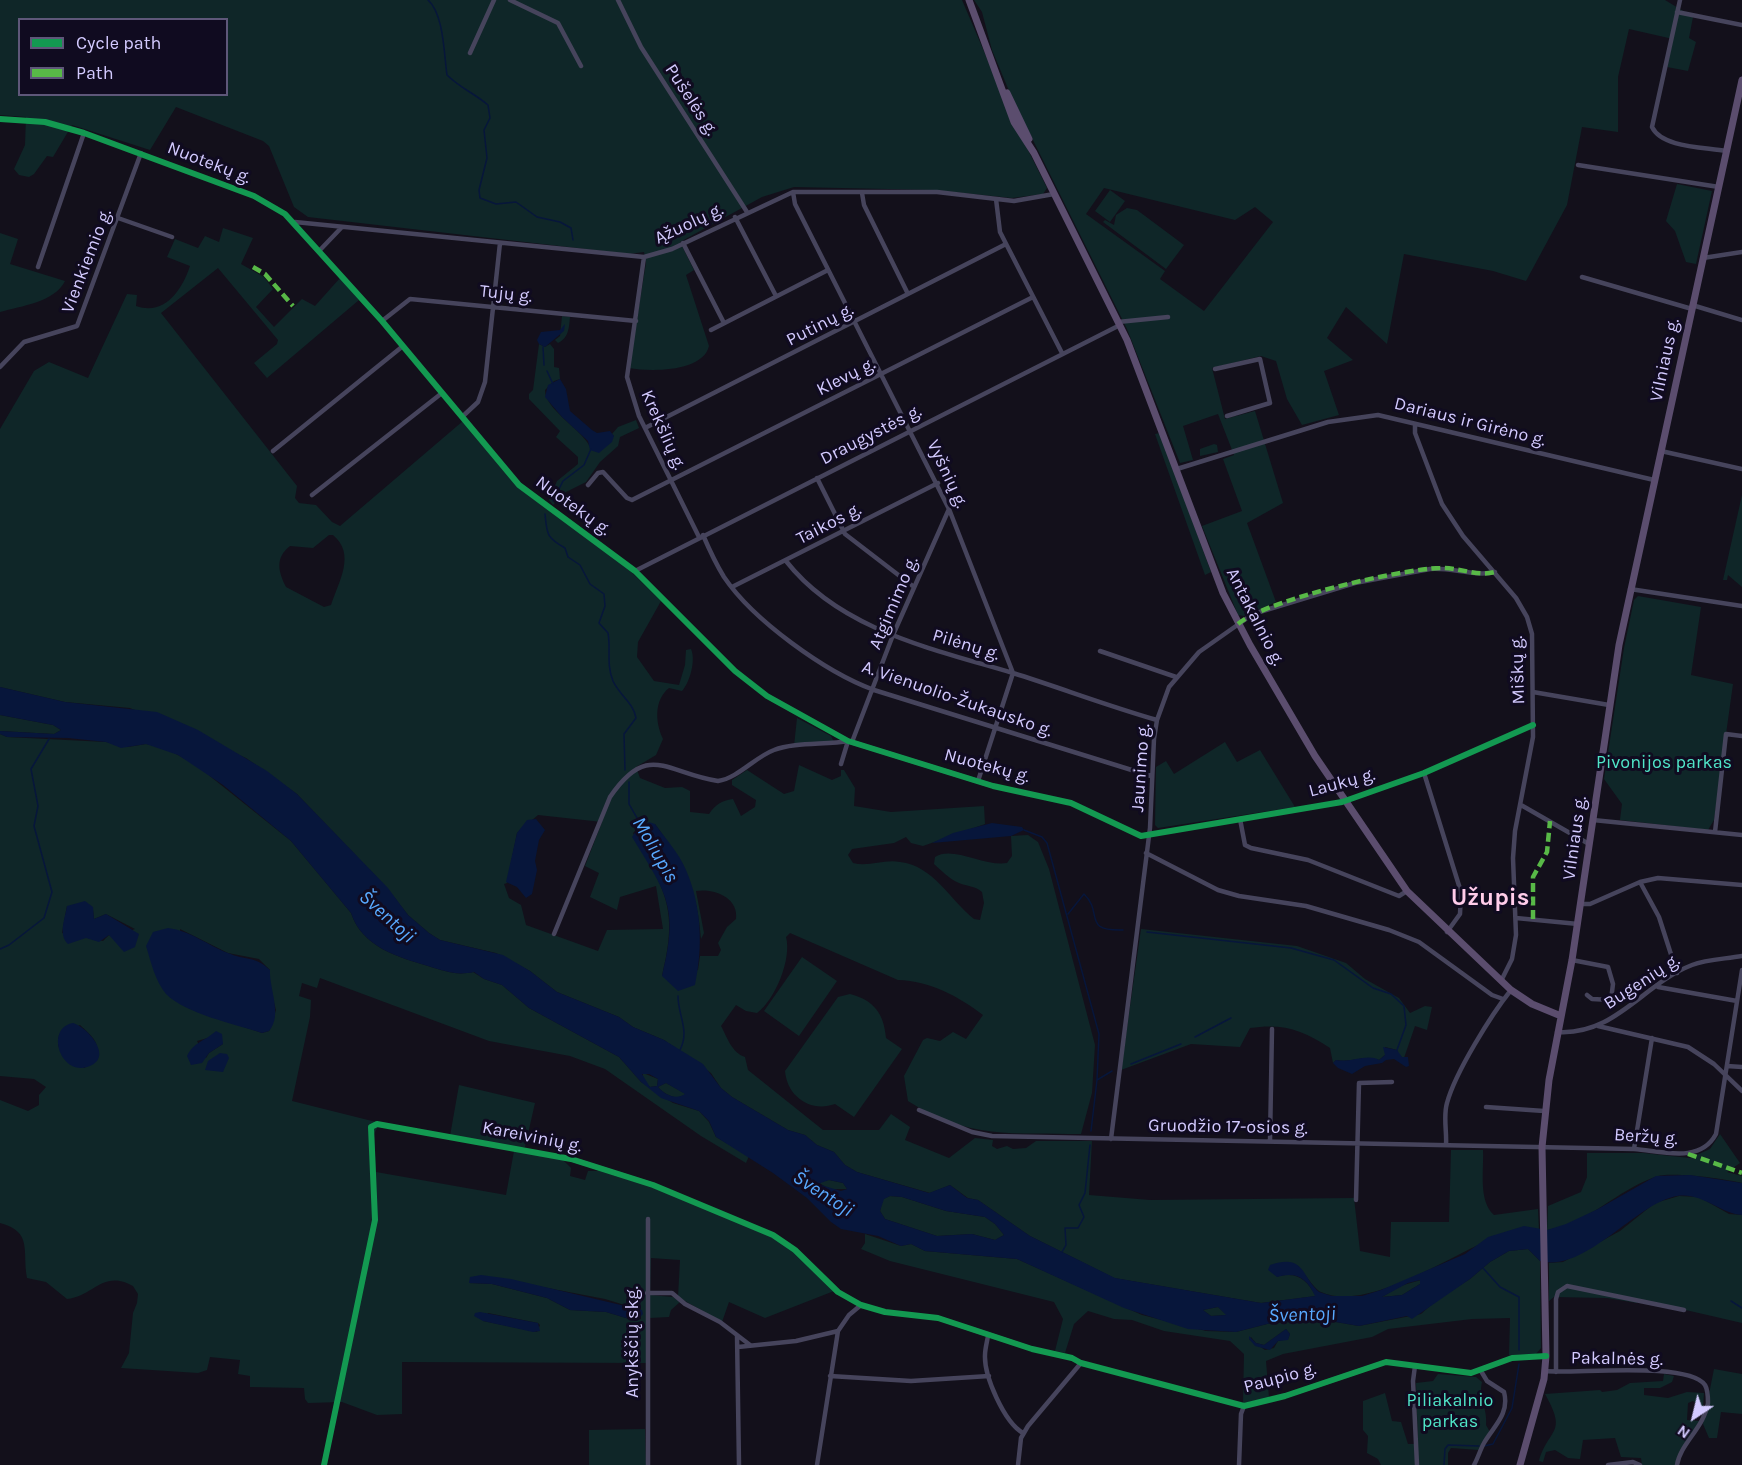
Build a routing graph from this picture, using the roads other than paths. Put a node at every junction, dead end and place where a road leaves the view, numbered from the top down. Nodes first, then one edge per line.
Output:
1 (494, 0) edge
2 (510, 0) edge
3 (618, 0) edge
4 (969, 0) edge
5 (1680, 0) edge
6 (1677, 12) junction
7 (1742, 25) edge
8 (470, 53) dead end
9 (581, 66) dead end
10 (1742, 80) edge
11 (1738, 116) edge
12 (0, 119) edge
13 (84, 134) junction
14 (1726, 151) junction
15 (141, 153) junction
16 (1578, 165) dead end
17 (1719, 187) junction
18 (793, 192) junction
19 (862, 193) junction
20 (1054, 194) junction
21 (996, 199) junction
22 (747, 212) junction
23 (735, 217) junction
24 (118, 218) junction
25 (294, 222) junction
26 (342, 227) junction
27 (172, 237) dead end
28 (500, 243) junction
29 (683, 243) junction
30 (1006, 244) junction
31 (320, 250) junction
32 (1742, 252) edge
33 (644, 257) junction
34 (1703, 258) junction
35 (38, 267) dead end
36 (828, 270) junction
37 (1582, 277) dead end
38 (908, 294) junction
39 (776, 296) junction
40 (1034, 297) junction
41 (493, 306) junction
42 (1692, 307) junction
43 (1168, 317) dead end
44 (1742, 320) edge
45 (382, 321) junction
46 (636, 321) junction
47 (856, 322) junction
48 (724, 323) junction
49 (1119, 323) junction
50 (711, 330) dead end
51 (403, 346) junction
52 (1062, 353) junction
53 (0, 367) edge
54 (1215, 369) dead end
55 (882, 374) junction
56 (442, 393) junction
57 (1227, 416) dead end
58 (462, 417) junction
59 (1415, 424) junction
60 (645, 428) junction
61 (911, 430) junction
62 (273, 451) dead end
63 (1661, 451) junction
64 (1742, 469) edge
65 (1177, 470) junction
66 (817, 478) junction
67 (1654, 480) junction
68 (671, 482) junction
69 (938, 483) junction
70 (588, 485) dead end
71 (312, 495) dead end
72 (950, 509) junction
73 (843, 531) junction
74 (701, 536) junction
75 (786, 561) junction
76 (635, 571) junction
77 (1495, 572) junction
78 (732, 587) junction
79 (914, 587) junction
80 (1630, 589) junction
81 (1742, 606) edge
82 (1238, 624) junction
83 (893, 635) junction
84 (1100, 651) dead end
85 (1013, 673) junction
86 (1176, 676) junction
87 (872, 689) junction
88 (1533, 692) junction
89 (1609, 705) junction
90 (1157, 720) junction
91 (1533, 725) junction
92 (995, 727) junction
93 (1742, 736) edge
94 (850, 742) junction
95 (841, 764) dead end
96 (1424, 773) junction
97 (1151, 776) junction
98 (978, 782) junction
99 (1346, 801) junction
100 (1521, 806) junction
101 (1240, 819) junction
102 (1593, 820) junction
103 (1715, 832) junction
104 (1149, 834) junction
105 (1742, 835) edge
106 (1589, 844) junction
107 (1146, 853) junction
108 (1640, 882) junction
109 (1742, 885) edge
110 (1407, 891) junction
111 (1581, 904) junction
112 (1516, 918) junction
113 (1578, 924) junction
114 (1447, 932) junction
115 (554, 934) dead end
116 (1742, 956) edge
117 (1572, 960) junction
118 (1742, 970) edge
119 (1677, 973) junction
120 (1501, 981) junction
121 (1658, 987) junction
122 (1511, 990) junction
123 (1587, 995) dead end
124 (1503, 999) junction
125 (1737, 1000) junction
126 (1561, 1016) junction
127 (1597, 1026) junction
128 (1272, 1029) dead end
129 (1557, 1032) junction
130 (1652, 1038) junction
131 (1727, 1066) junction
132 (1742, 1067) edge
133 (1725, 1076) junction
134 (1392, 1082) dead end
135 (1742, 1090) edge
136 (1486, 1107) dead end
137 (919, 1110) dead end
138 (1544, 1111) junction
139 (1111, 1139) junction
140 (1270, 1141) junction
141 (1358, 1144) junction
142 (1446, 1145) junction
143 (1542, 1147) junction
144 (1634, 1149) junction
145 (1356, 1200) dead end
146 (648, 1219) dead end
147 (647, 1293) junction
148 (861, 1305) junction
149 (1684, 1310) dead end
150 (838, 1331) junction
151 (737, 1335) junction
152 (988, 1336) junction
153 (750, 1345) junction
154 (738, 1347) junction
155 (1546, 1356) junction
156 (1081, 1363) junction
157 (1415, 1366) junction
158 (1481, 1371) junction
159 (1545, 1371) junction
160 (1556, 1372) junction
161 (830, 1376) junction
162 (989, 1376) junction
163 (1244, 1406) junction
164 (1023, 1433) junction
165 (324, 1465) edge
166 (648, 1465) edge
167 (739, 1465) edge
168 (817, 1465) edge
169 (1018, 1465) edge
170 (1239, 1465) edge
171 (1418, 1465) edge
172 (1474, 1465) edge
173 (1520, 1465) edge
174 (1608, 1465) edge
175 (1640, 1465) edge
176 (1677, 1465) edge

1 - 8 street
2 - 9 street
3 - 22 street, Pušelės g.
4 - 20 main road, Antakalnio g.
5 - 6 street
6 - 7 street
6 - 14 street
10 - 11 main road, Vilniaus g.
11 - 14 main road, Vilniaus g.
12 - 13 street, Nuotekų g.
13 - 15 street, Nuotekų g.
13 - 35 street
14 - 17 main road, Vilniaus g.
15 - 24 street, Vienkiemio g.
15 - 25 street, Nuotekų g.
16 - 17 street
17 - 34 main road, Vilniaus g.
18 - 19 street, Ąžuolų g.
18 - 22 street, Ąžuolų g.
18 - 36 street, Vyšnių g.
19 - 21 street, Ąžuolų g.
19 - 38 street
20 - 21 street, Ąžuolų g.
20 - 49 main road, Antakalnio g.
21 - 30 street
22 - 23 street, Ąžuolų g.
23 - 29 street, Ąžuolų g.
23 - 39 street
24 - 27 street
24 - 53 street, Vienkiemio g.
25 - 26 street, Ąžuolų g.
25 - 31 street, Nuotekų g.
26 - 28 street, Ąžuolų g.
26 - 31 street
28 - 33 street, Ąžuolų g.
28 - 41 street
29 - 33 street, Ąžuolų g.
29 - 48 street
30 - 38 street, Putinų g.
30 - 40 street
31 - 45 street, Nuotekų g.
32 - 34 street
33 - 46 street, Krekšlių g.
34 - 42 main road, Vilniaus g.
36 - 39 street
36 - 47 street, Vyšnių g.
37 - 42 street
38 - 47 street, Putinų g.
39 - 48 street
40 - 52 street
40 - 55 street, Klevų g.
41 - 45 street, Tujų g.
41 - 46 street, Tujų g.
41 - 58 street
42 - 44 street
42 - 63 main road, Vilniaus g.
43 - 49 street
45 - 51 street, Nuotekų g.
46 - 60 street, Krekšlių g.
47 - 55 street, Vyšnių g.
47 - 60 street, Putinų g.
48 - 50 street
49 - 52 street, Draugystės g.
49 - 65 main road, Antakalnio g.
51 - 56 street, Nuotekų g.
51 - 62 street
52 - 61 street, Draugystės g.
54 - 57 street
55 - 61 street, Vyšnių g.
55 - 68 street, Klevų g.
56 - 58 street, Nuotekų g.
56 - 71 street
58 - 76 street, Nuotekų g.
59 - 65 street, Dariaus ir Girėno g.
59 - 67 street, Dariaus ir Girėno g.
59 - 77 street, Miškų g.
60 - 68 street, Krekšlių g.
61 - 66 street, Draugystės g.
61 - 69 street, Vyšnių g.
63 - 64 street
63 - 67 main road, Vilniaus g.
65 - 82 main road, Antakalnio g.
66 - 73 street
66 - 74 street, Draugystės g.
67 - 80 main road, Vilniaus g.
68 - 70 street, Klevų g.
68 - 74 street, Krekšlių g.
69 - 72 street, Vyšnių g.
69 - 73 street, Taikos g.
72 - 79 street, Atgimimo g.
72 - 85 street, Vyšnių g.
73 - 75 street, Taikos g.
73 - 79 street
74 - 76 street, Draugystės g.
74 - 78 street, A. Vienuolio-Žukausko g.
75 - 78 street, Taikos g.
75 - 83 street, Pilėnų g.
76 - 94 street, Nuotekų g.
77 - 82 street, Jaunimo g.
77 - 88 street, Miškų g.
78 - 87 street, A. Vienuolio-Žukausko g.
79 - 83 street, Atgimimo g.
80 - 81 street
80 - 89 main road, Vilniaus g.
82 - 86 street, Jaunimo g.
82 - 99 main road, Antakalnio g.
83 - 85 street, Pilėnų g.
83 - 87 street, Atgimimo g.
84 - 86 street
85 - 90 street, Pilėnų g.
85 - 92 street
86 - 90 street, Jaunimo g.
87 - 92 street, A. Vienuolio-Žukausko g.
87 - 94 street, Atgimimo g.
88 - 89 street
88 - 91 street, Miškų g.
89 - 102 main road, Vilniaus g.
90 - 97 street, Jaunimo g.
91 - 96 street, Laukų g.
91 - 100 street, Miškų g.
92 - 97 street, A. Vienuolio-Žukausko g.
92 - 98 street
93 - 103 street
94 - 95 street, Atgimimo g.
94 - 98 street, Nuotekų g.
94 - 115 street
96 - 99 street, Laukų g.
96 - 114 street
97 - 104 street, Jaunimo g.
98 - 104 street, Nuotekų g.
99 - 101 street, Laukų g.
99 - 110 main road, Antakalnio g.
100 - 106 street
100 - 112 street, Miškų g.
101 - 104 street, Laukų g.
101 - 110 street
102 - 103 street
102 - 106 main road, Vilniaus g.
103 - 105 street
104 - 107 street, Jaunimo g.
106 - 111 main road, Vilniaus g.
107 - 124 street
107 - 139 street, Jaunimo g.
108 - 109 street
108 - 111 street
108 - 119 street
110 - 114 main road, Antakalnio g.
111 - 113 main road, Vilniaus g.
112 - 113 street
112 - 120 street, Miškų g.
113 - 117 main road, Vilniaus g.
114 - 120 main road, Antakalnio g.
116 - 119 street, Bugenių g.
117 - 123 street
117 - 126 main road, Vilniaus g.
118 - 125 street, Beržų g.
119 - 121 street, Bugenių g.
120 - 122 main road, Antakalnio g.
121 - 125 street
121 - 127 street, Bugenių g.
122 - 124 street
122 - 126 main road, Antakalnio g.
124 - 142 street
125 - 131 street, Beržų g.
126 - 129 main road, Vilniaus g.
127 - 129 street, Bugenių g.
127 - 130 street
128 - 140 street
129 - 138 main road, Vilniaus g.
130 - 133 street
130 - 144 street
131 - 132 street
131 - 133 street, Beržų g.
133 - 135 street
133 - 144 street, Beržų g.
134 - 141 street
136 - 138 street
137 - 139 street, Gruodžio 17-osios g.
138 - 143 main road, Vilniaus g.
139 - 140 street, Gruodžio 17-osios g.
140 - 141 street, Gruodžio 17-osios g.
141 - 142 street, Gruodžio 17-osios g.
141 - 145 street
142 - 143 street, Gruodžio 17-osios g.
143 - 144 street, Beržų g.
143 - 155 main road, Vilniaus g.
146 - 147 street, Anykščių skg.
147 - 151 street
147 - 166 street, Anykščių skg.
148 - 150 street
148 - 152 street, Kareivinių g.
148 - 165 street, Kareivinių g.
149 - 160 street
150 - 153 street
150 - 161 street
151 - 153 street
151 - 154 street
152 - 156 street, Paupio g.
152 - 162 street
153 - 154 street
154 - 167 street
155 - 158 street, Paupio g.
155 - 159 main road, Vilniaus g.
156 - 163 street, Paupio g.
156 - 164 street
157 - 158 street, Paupio g.
157 - 163 street, Paupio g.
157 - 171 street
158 - 172 street
159 - 160 street, Pakalnės g.
159 - 173 main road, Vilniaus g.
160 - 176 street, Pakalnės g.
161 - 162 street
161 - 168 street
162 - 164 street
163 - 170 street
164 - 169 street
174 - 175 street

